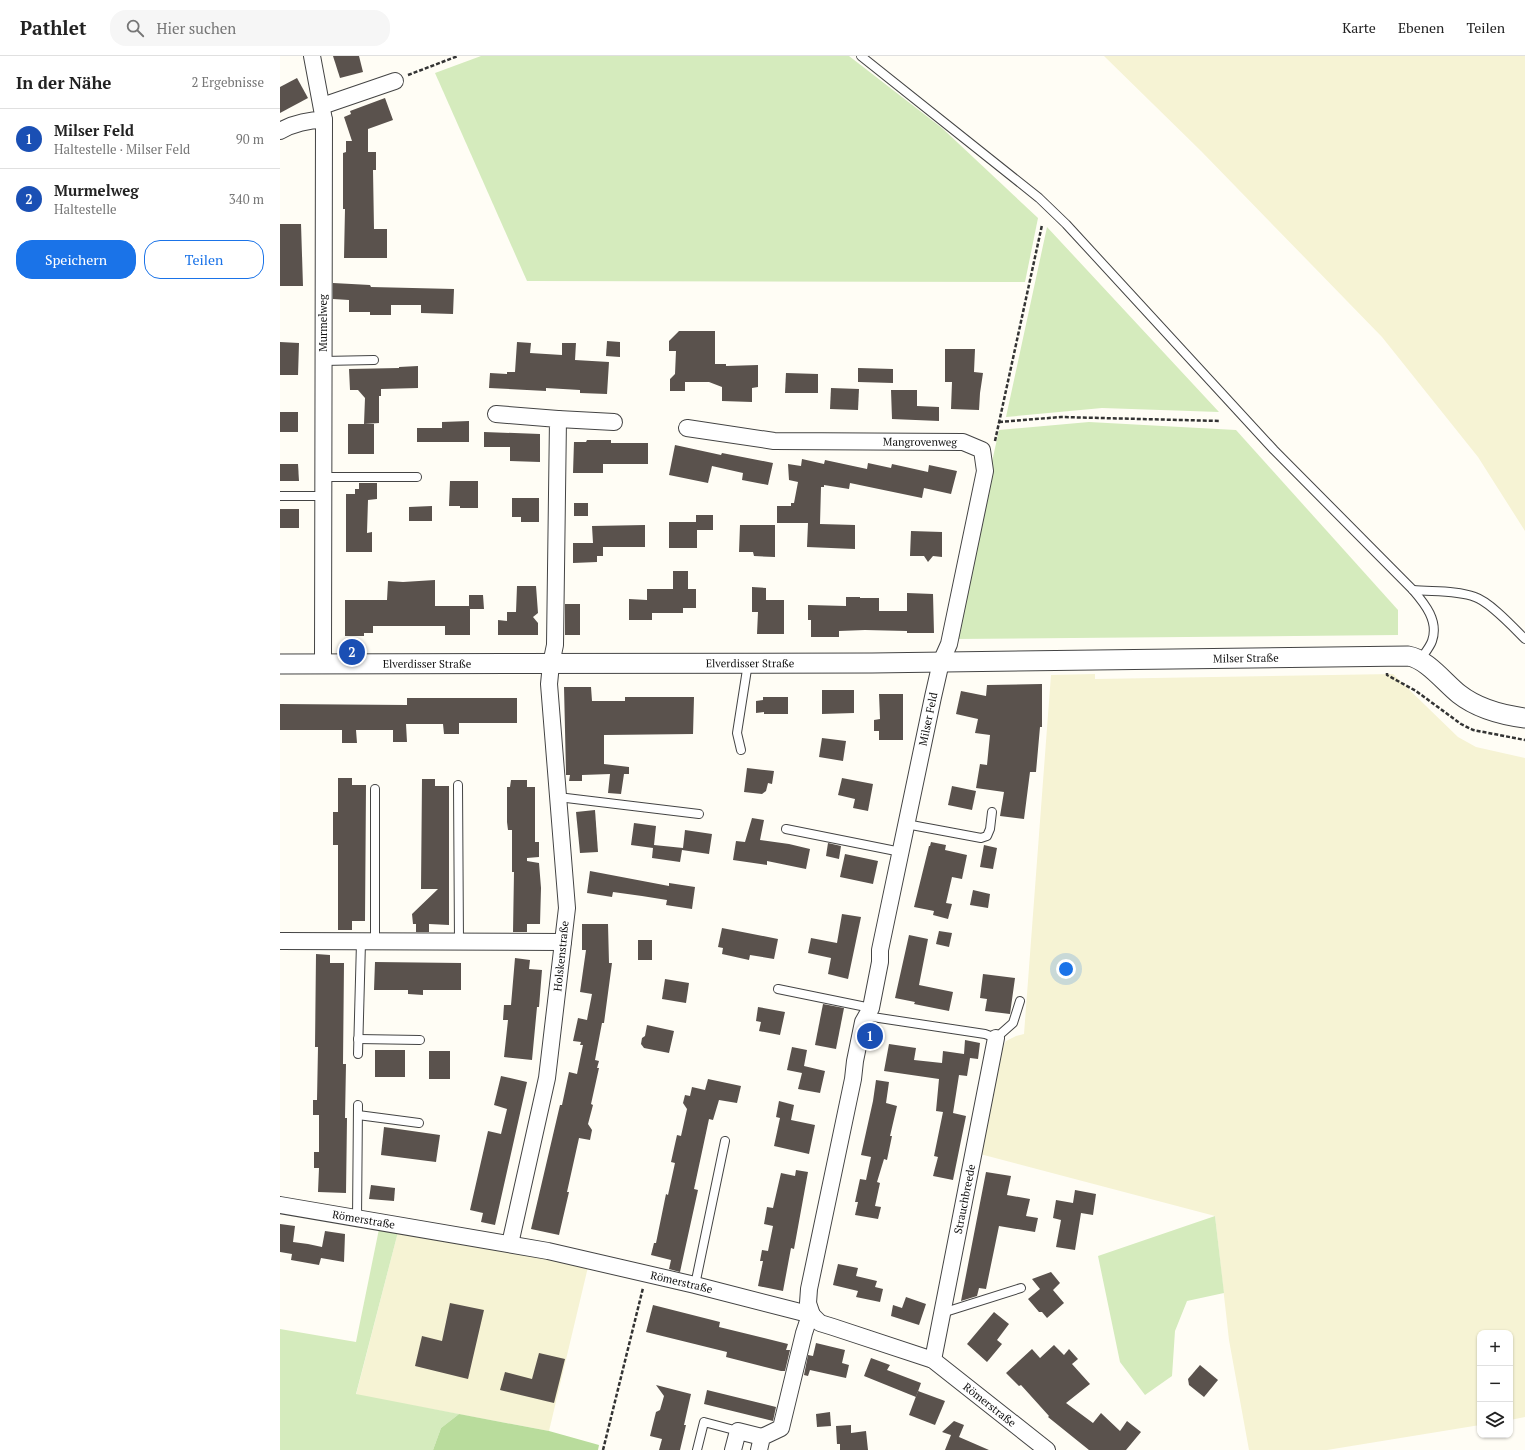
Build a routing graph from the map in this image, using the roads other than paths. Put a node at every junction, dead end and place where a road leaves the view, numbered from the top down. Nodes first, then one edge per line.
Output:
1 (312, 56) edge
2 (861, 56) edge
3 (395, 81) road end
4 (323, 113) junction
5 (280, 131) edge
6 (374, 360) dead end
7 (323, 361) junction
8 (496, 414) dead end
9 (558, 419) junction
10 (614, 422) dead end
11 (687, 428) dead end
12 (323, 477) junction
13 (417, 477) dead end
14 (280, 496) edge
15 (323, 496) junction
16 (1413, 590) junction
17 (1525, 639) edge
18 (1420, 660) junction
19 (945, 662) junction
20 (280, 664) edge
21 (323, 664) junction
22 (551, 664) junction
23 (748, 664) junction
24 (1525, 718) edge
25 (741, 750) dead end
26 (458, 785) dead end
27 (375, 789) dead end
28 (558, 798) junction
29 (992, 812) dead end
30 (699, 814) dead end
31 (906, 824) junction
32 (786, 829) dead end
33 (901, 852) junction
34 (280, 941) edge
35 (368, 942) junction
36 (458, 942) junction
37 (563, 942) junction
38 (778, 989) dead end
39 (1020, 1001) dead end
40 (869, 1012) junction
41 (996, 1038) junction
42 (358, 1039) junction
43 (420, 1040) dead end
44 (358, 1054) dead end
45 (358, 1105) dead end
46 (358, 1115) junction
47 (420, 1123) dead end
48 (725, 1142) dead end
49 (280, 1205) edge
50 (357, 1219) junction
51 (510, 1244) junction
52 (695, 1285) junction
53 (1020, 1288) dead end
54 (942, 1313) junction
55 (812, 1315) junction
56 (933, 1360) junction
57 (738, 1431) junction
58 (760, 1444) edge
59 (697, 1450) edge
60 (733, 1450) edge
61 (1047, 1450) edge

1 - 4 street, Murmelweg
2 - 16 lane
3 - 4 street
4 - 5 street
4 - 7 street, Murmelweg
6 - 7 lane
7 - 12 street, Murmelweg
8 - 9 street
9 - 10 street
9 - 22 street
11 - 19 street, Mangrovenweg
12 - 13 lane
12 - 15 street, Murmelweg
14 - 15 lane
15 - 21 street, Murmelweg
16 - 17 lane
16 - 18 lane
18 - 19 street, Milser Straße
18 - 24 street, Milser Straße
19 - 23 street, Elverdisser Straße
19 - 31 street, Milser Feld
20 - 21 street, Elverdisser Straße
21 - 22 street, Elverdisser Straße
22 - 23 street, Elverdisser Straße
22 - 28 street, Holskenstraße
23 - 25 lane
26 - 36 lane
27 - 35 lane
28 - 30 lane
28 - 37 street, Holskenstraße
29 - 31 lane
31 - 33 street, Milser Feld
32 - 33 lane
33 - 40 street, Milser Feld
34 - 35 street
35 - 36 street
35 - 42 lane
36 - 37 street
37 - 51 street, Holskenstraße
38 - 40 lane
39 - 41 lane
40 - 41 lane
40 - 55 street, Milser Feld
41 - 54 street, Strauchbreede
42 - 43 lane
42 - 44 lane
45 - 46 lane
46 - 47 lane
46 - 50 lane
48 - 52 lane
49 - 50 street, Römerstraße
50 - 51 street, Römerstraße
51 - 52 street, Römerstraße
52 - 55 street, Römerstraße
53 - 54 lane
54 - 56 street, Strauchbreede
55 - 56 street, Römerstraße
55 - 58 street
56 - 61 street, Römerstraße
57 - 58 street
57 - 59 lane
57 - 60 street

